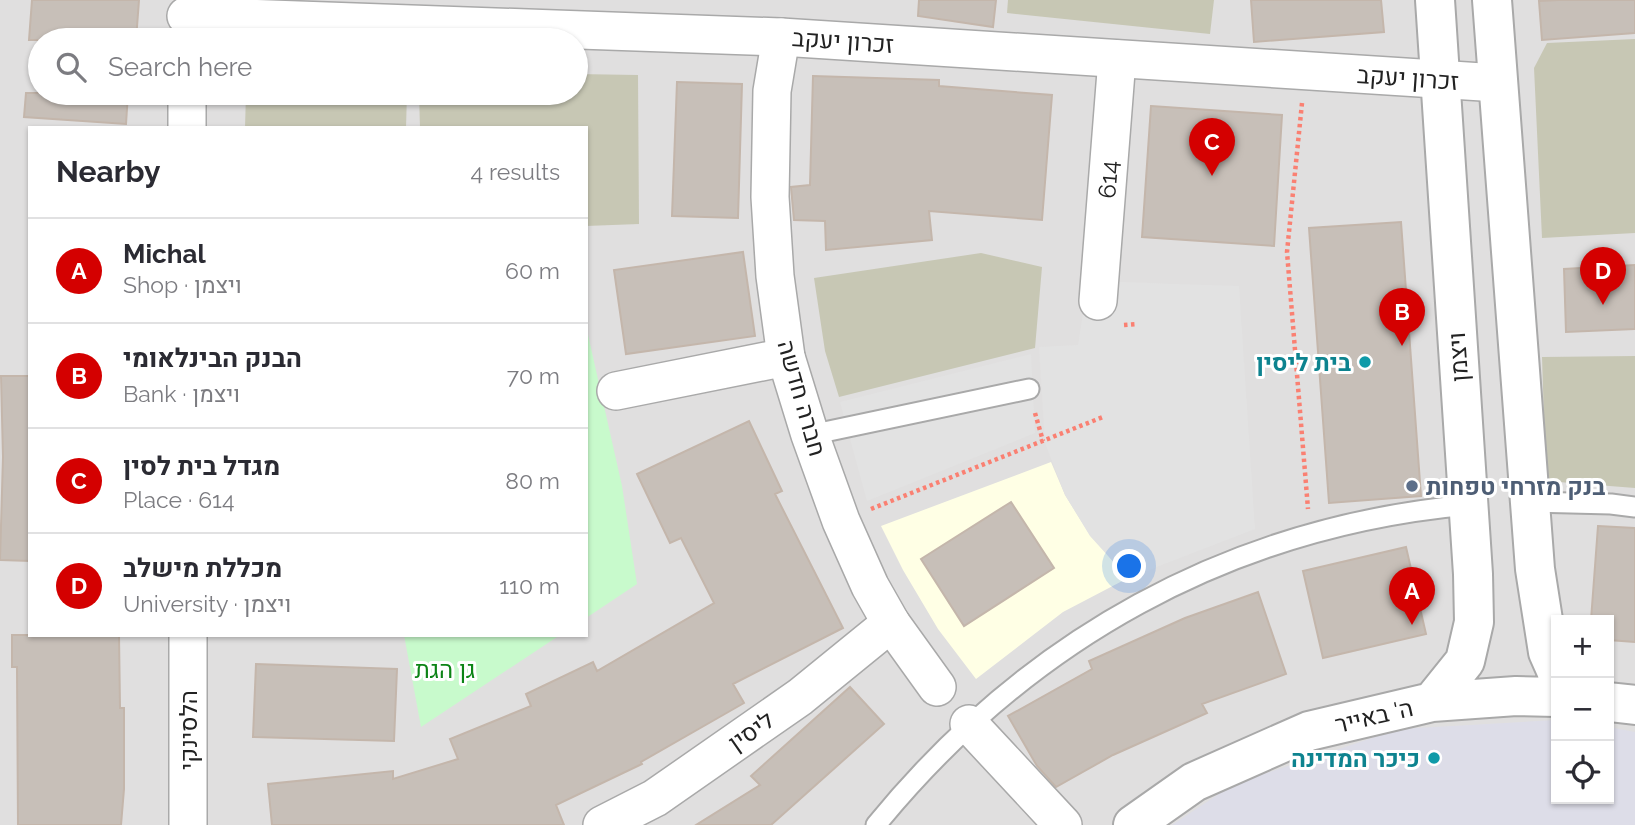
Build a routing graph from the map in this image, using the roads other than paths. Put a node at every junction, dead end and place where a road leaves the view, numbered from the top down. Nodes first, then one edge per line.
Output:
1 (1435, 0) edge
2 (1492, 0) edge
3 (186, 19) edge
4 (483, 28) edge
5 (588, 31) edge
6 (780, 37) junction
7 (1117, 59) junction
8 (1440, 79) junction
9 (1498, 83) junction
10 (187, 105) edge
11 (187, 126) edge
12 (1098, 301) dead end
13 (786, 357) junction
14 (1029, 389) dead end
15 (616, 391) dead end
16 (810, 435) junction
17 (1530, 502) junction
18 (1468, 505) junction
19 (1635, 507) edge
20 (891, 624) junction
21 (188, 637) edge
22 (1551, 659) edge
23 (937, 687) dead end
24 (1551, 697) edge
25 (1432, 702) junction
26 (1614, 703) edge
27 (1635, 705) edge
28 (969, 724) junction
29 (188, 825) edge
30 (602, 825) edge
31 (876, 825) edge
32 (1063, 825) edge
33 (1132, 825) edge

1 - 8 street, ויצמן
2 - 9 street
3 - 4 street, זכרון יעקב
5 - 6 street, זכרון יעקב
6 - 7 street, זכרון יעקב
6 - 13 street, חברה חדשה
7 - 8 street, זכרון יעקב
7 - 12 street, 614
8 - 9 street, זכרון יעקב
8 - 18 street, ויצמן
9 - 17 street
10 - 11 street
13 - 15 street
13 - 16 street, חברה חדשה
14 - 16 lane
16 - 20 street, חברה חדשה
17 - 19 lane
17 - 22 street
18 - 25 street, ויצמן
18 - 28 lane
20 - 23 street, חברה חדשה
20 - 30 street, ליסין
21 - 29 street, הלסינקי
24 - 25 street, ה' באייר
25 - 33 street, ה' באייר
26 - 27 street
28 - 31 lane
28 - 32 street

